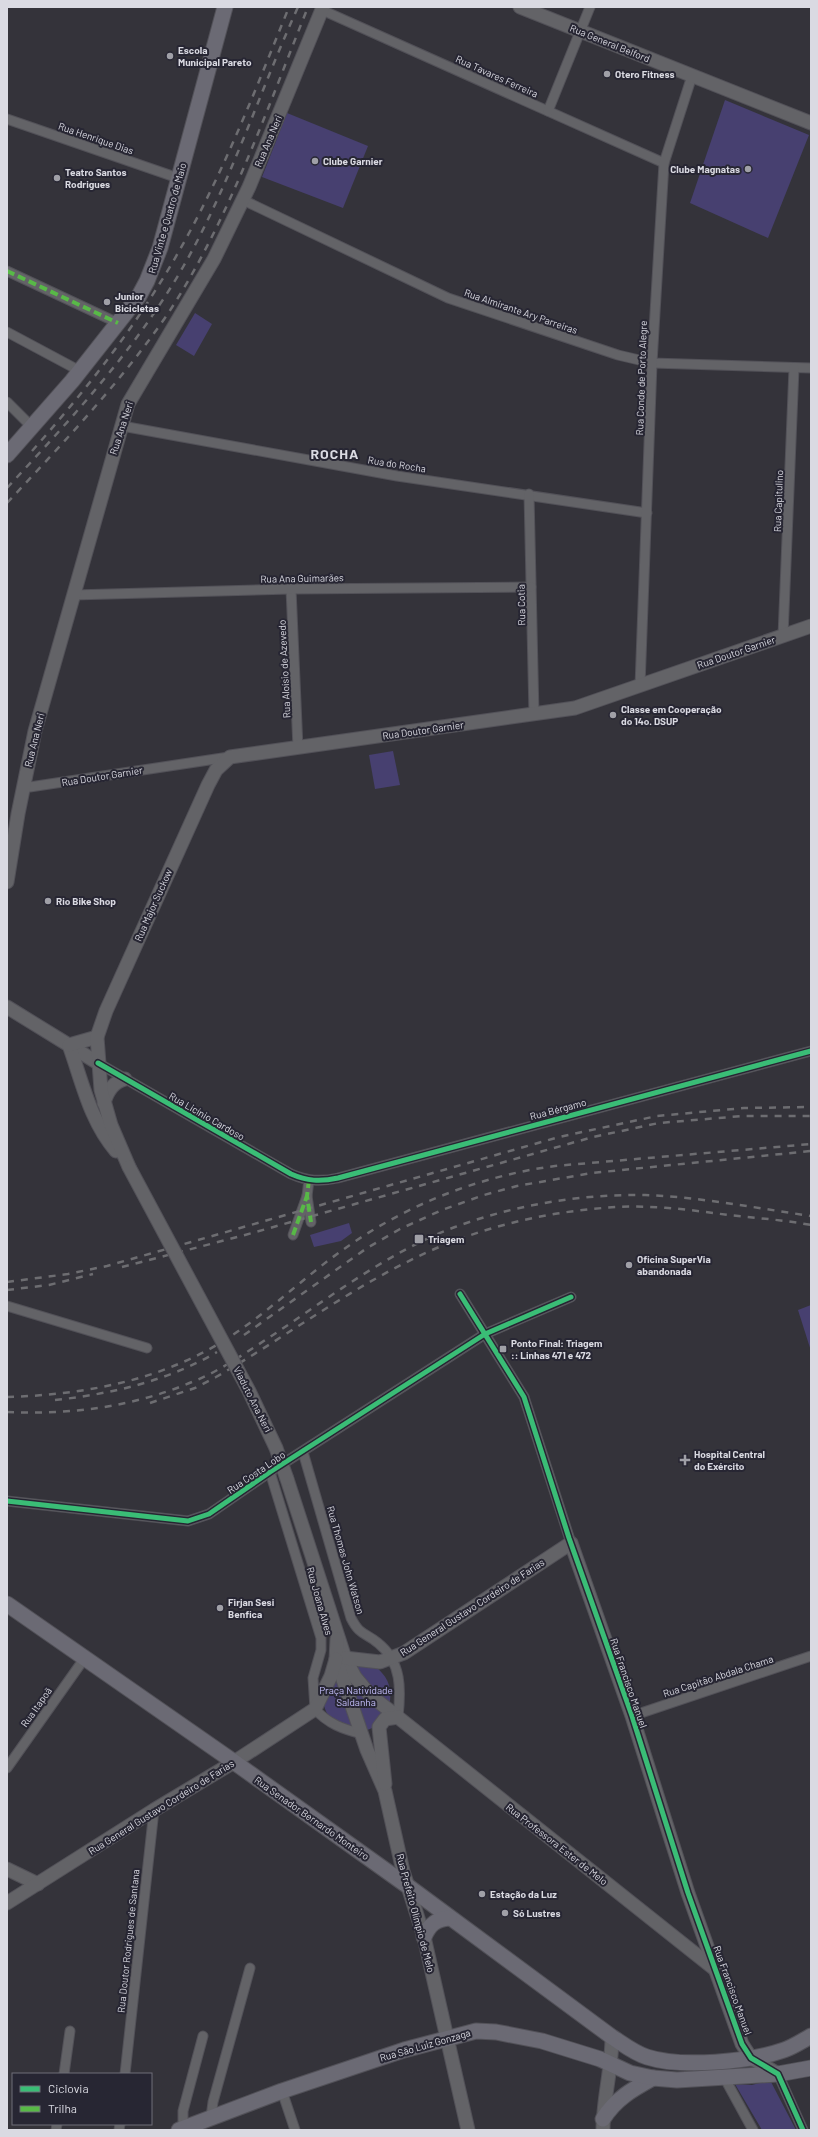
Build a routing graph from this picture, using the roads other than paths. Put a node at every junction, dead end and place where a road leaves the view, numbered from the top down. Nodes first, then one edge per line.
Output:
1 (225, 7) edge
2 (520, 7) edge
3 (590, 7) edge
4 (322, 9) edge
5 (580, 31) junction
6 (692, 76) junction
7 (548, 111) junction
8 (7, 119) edge
9 (811, 123) edge
10 (664, 163) junction
11 (178, 178) junction
12 (242, 200) junction
13 (7, 271) edge
14 (118, 323) junction
15 (7, 332) edge
16 (652, 363) junction
17 (794, 368) junction
18 (811, 368) edge
19 (80, 371) junction
20 (7, 402) edge
21 (32, 426) junction
22 (122, 426) junction
23 (7, 455) edge
24 (529, 494) junction
25 (647, 513) junction
26 (531, 587) junction
27 (291, 589) junction
28 (73, 595) junction
29 (811, 626) edge
30 (783, 636) junction
31 (640, 686) junction
32 (534, 715) junction
33 (298, 748) junction
34 (230, 757) junction
35 (23, 788) junction
36 (7, 882) edge
37 (7, 1007) edge
38 (97, 1037) junction
39 (69, 1045) junction
40 (811, 1051) edge
41 (98, 1063) junction
42 (125, 1079) junction
43 (104, 1103) junction
44 (126, 1162) junction
45 (309, 1180) junction
46 (307, 1196) junction
47 (310, 1222) dead end
48 (293, 1235) dead end
49 (460, 1294) dead end
50 (571, 1297) dead end
51 (7, 1306) edge
52 (485, 1334) junction
53 (147, 1348) dead end
54 (303, 1452) junction
55 (270, 1472) junction
56 (7, 1501) edge
57 (571, 1543) junction
58 (7, 1604) edge
59 (811, 1656) edge
60 (392, 1658) junction
61 (84, 1659) junction
62 (338, 1662) junction
63 (315, 1670) junction
64 (315, 1709) junction
65 (632, 1716) junction
66 (398, 1717) junction
67 (362, 1734) junction
68 (9, 1762) edge
69 (234, 1762) junction
70 (385, 1791) junction
71 (154, 1810) junction
72 (7, 1869) edge
73 (38, 1884) junction
74 (409, 1887) junction
75 (7, 1903) edge
76 (449, 1918) junction
77 (424, 1936) junction
78 (250, 1968) dead end
79 (717, 1971) junction
80 (70, 2031) dead end
81 (203, 2036) dead end
82 (811, 2036) edge
83 (612, 2037) junction
84 (447, 2038) junction
85 (751, 2058) junction
86 (611, 2064) junction
87 (811, 2068) edge
88 (64, 2073) edge
89 (125, 2073) edge
90 (778, 2074) junction
91 (724, 2077) junction
92 (653, 2078) junction
93 (282, 2091) junction
94 (211, 2117) junction
95 (603, 2124) edge
96 (181, 2129) edge
97 (295, 2130) edge
98 (468, 2130) edge
99 (753, 2130) edge
100 (803, 2130) edge

1 - 11 main road, Rua Vinte e Quatro de Maio
2 - 5 main road, Rua General Belford
3 - 5 street
4 - 7 street, Rua Tavares Ferreira
4 - 12 main road, Rua Ana Neri
5 - 6 main road, Rua General Belford
5 - 7 street
6 - 9 main road, Rua General Belford
6 - 10 street, Rua Conde de Porto Alegre
7 - 10 street, Rua Tavares Ferreira
8 - 11 street, Rua Henrique Dias
10 - 16 street, Rua Conde de Porto Alegre
11 - 14 main road, Rua Vinte e Quatro de Maio
12 - 16 street, Rua Almirante Ary Parreiras
12 - 22 main road, Rua Ana Neri
13 - 14 street
14 - 19 main road, Rua Vinte e Quatro de Maio
15 - 19 street
16 - 17 street, Rua Almirante Ary Parreiras
16 - 25 street, Rua Conde de Porto Alegre
17 - 18 street, Rua Almirante Ary Parreiras
17 - 30 street, Rua Capitulino
19 - 21 main road, Rua Vinte e Quatro de Maio
20 - 21 street
21 - 23 main road, Rua Vinte e Quatro de Maio
22 - 24 street, Rua do Rocha
22 - 28 main road, Rua Ana Neri
24 - 25 street, Rua do Rocha
24 - 26 street, Rua Cotia
25 - 31 street, Rua Conde de Porto Alegre
26 - 27 street, Rua Ana Guimarães
26 - 32 street, Rua Cotia
27 - 28 street, Rua Ana Guimarães
27 - 33 street, Rua Aloísio de Azevedo
28 - 35 main road, Rua Ana Neri
29 - 30 main road, Rua Doutor Garnier
30 - 31 main road, Rua Doutor Garnier
31 - 32 main road, Rua Doutor Garnier
32 - 33 main road, Rua Doutor Garnier
33 - 34 main road, Rua Doutor Garnier
34 - 35 street, Rua Doutor Garnier
34 - 38 main road, Rua Major Suckow
35 - 36 main road, Rua Ana Neri
37 - 39 main road, Rua Licínio Cardoso
38 - 39 main road
38 - 41 main road, Rua Major Suckow
39 - 41 main road, Rua Licínio Cardoso
39 - 44 main road, Viaduto Ana Neri
40 - 45 street, Rua Bérgamo
41 - 42 street, Rua Licínio Cardoso
41 - 43 main road, Viaduto Ana Neri
42 - 43 main road
42 - 45 street, Rua Licínio Cardoso
43 - 44 main road, Viaduto Ana Neri
44 - 62 main road, Viaduto Ana Neri, bridge
45 - 46 street
46 - 47 street
46 - 48 street
49 - 52 street, Rua Francisco Manuel
50 - 52 street, Rua Costa Lobo
51 - 53 street
52 - 54 street, Rua Costa Lobo
52 - 57 street, Rua Francisco Manuel
54 - 55 street, Rua Costa Lobo
54 - 60 street, Rua Thomas John Watson
55 - 56 street, Rua Costa Lobo
55 - 63 street, Rua Joana Alves
57 - 60 main road, Rua General Gustavo Cordeiro de Farias
57 - 65 main road, Rua Francisco Manuel
58 - 61 main road, Rua Senador Bernardo Monteiro
59 - 65 street, Rua Capitão Abdala Chama
60 - 62 main road, Rua General Gustavo Cordeiro de Farias
60 - 66 street
61 - 68 street, Rua Itapoã
61 - 69 main road, Rua Senador Bernardo Monteiro
62 - 63 street
62 - 64 main road
62 - 66 main road
62 - 67 main road, Rua Prefeito Olímpio de Melo
63 - 64 street, Rua Joana Alves
64 - 67 street
64 - 69 main road, Rua General Gustavo Cordeiro de Farias
65 - 79 main road, Rua Francisco Manuel
66 - 70 main road
66 - 79 main road, Rua Professora Ester de Melo
67 - 70 main road, Rua Prefeito Olímpio de Melo
69 - 71 main road, Rua General Gustavo Cordeiro de Farias
69 - 74 main road, Rua Senador Bernardo Monteiro
70 - 74 main road, Rua Prefeito Olímpio de Melo
71 - 73 main road, Rua General Gustavo Cordeiro de Farias
71 - 89 street, Rua Doutor Rodrigues de Santana
72 - 73 main road
73 - 75 main road, Rua General Gustavo Cordeiro de Farias
74 - 76 main road, Rua Senador Bernardo Monteiro
74 - 77 main road, Rua Prefeito Olímpio de Melo
76 - 77 main road
76 - 83 main road, Rua Senador Bernardo Monteiro
77 - 84 main road, Rua Prefeito Olímpio de Melo
78 - 94 street
79 - 85 main road, Rua Francisco Manuel
80 - 88 street
81 - 96 street
82 - 85 main road, Rua Senador Bernardo Monteiro
83 - 85 main road, Rua Senador Bernardo Monteiro
83 - 86 main road
84 - 86 main road, Rua São Luiz Gonzaga
84 - 93 main road, Rua São Luiz Gonzaga
84 - 98 main road, Rua Prefeito Olímpio de Melo
85 - 90 main road, Rua Francisco Manuel
86 - 92 main road, Rua São Luiz Gonzaga
86 - 95 main road
87 - 90 main road, Rua São Luiz Gonzaga
90 - 91 main road, Rua São Luiz Gonzaga
90 - 100 street
91 - 92 main road, Rua São Luiz Gonzaga
91 - 99 street
92 - 95 main road
93 - 94 main road, Rua São Luiz Gonzaga
93 - 97 street
94 - 96 main road, Rua São Luiz Gonzaga

